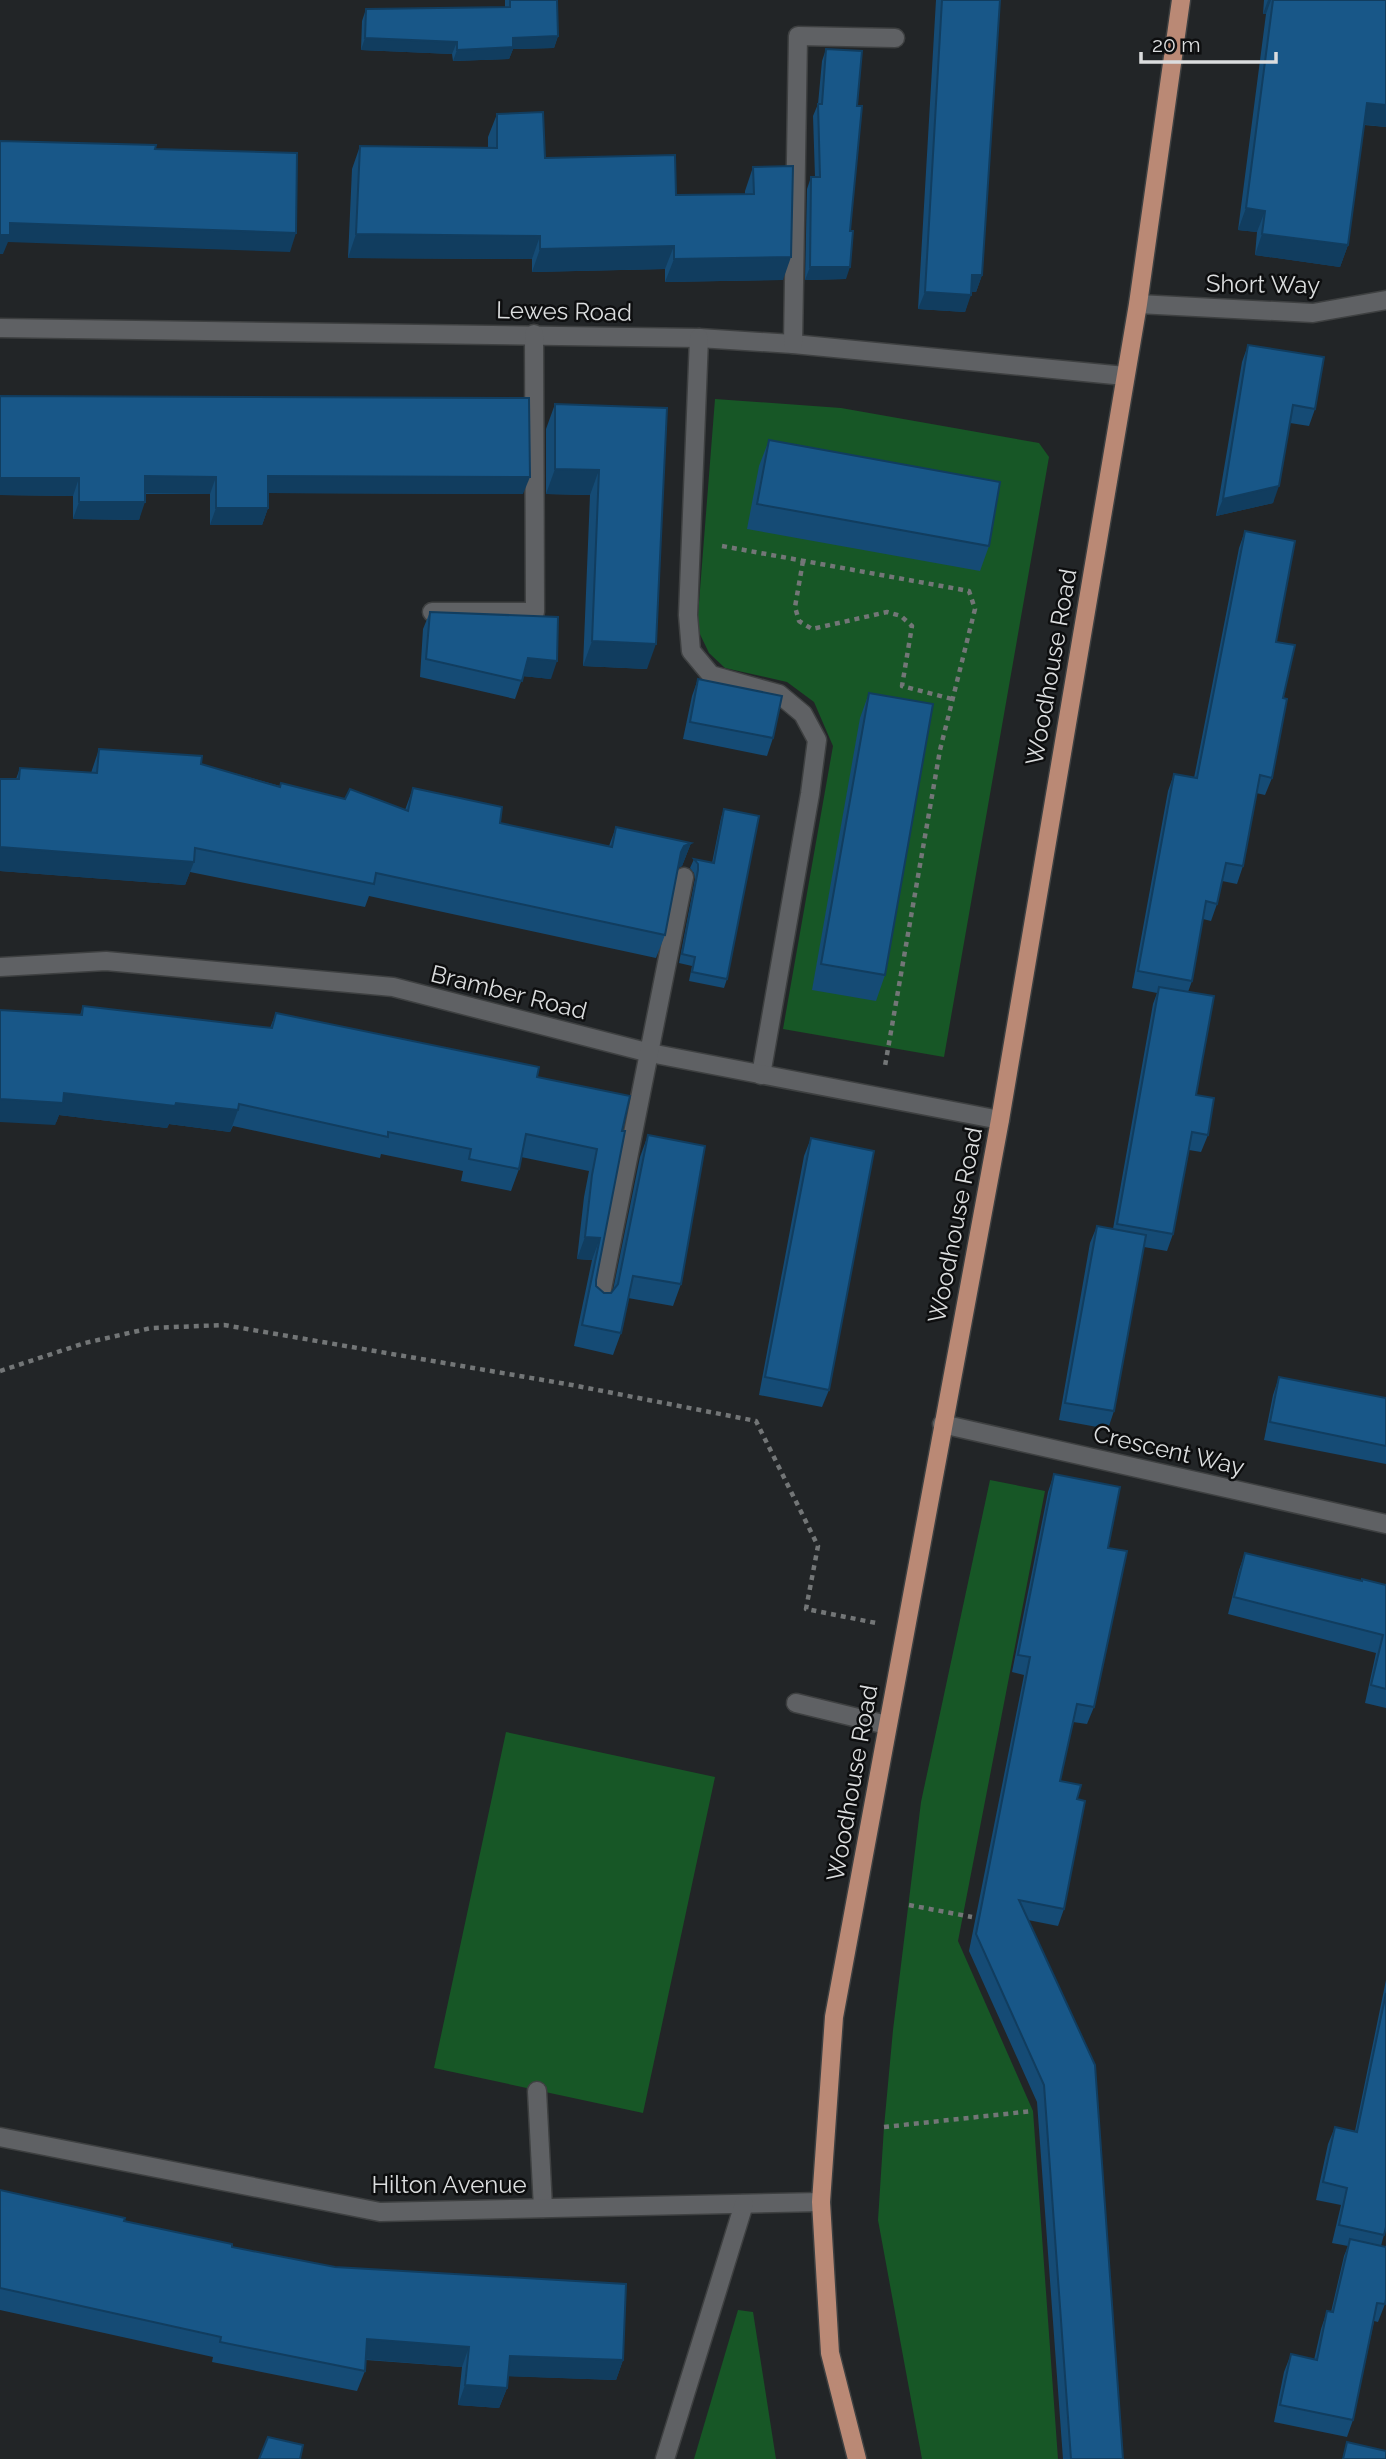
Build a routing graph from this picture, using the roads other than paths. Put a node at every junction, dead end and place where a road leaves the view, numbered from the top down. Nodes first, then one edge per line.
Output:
1 (1181, 0) edge
2 (895, 38) dead end
3 (1386, 300) edge
4 (1138, 304) junction
5 (0, 328) edge
6 (534, 334) junction
7 (699, 338) junction
8 (793, 344) junction
9 (1125, 376) junction
10 (432, 612) edge
11 (684, 877) edge
12 (0, 967) edge
13 (650, 1053) junction
14 (761, 1075) junction
15 (1000, 1120) junction
16 (599, 1304) edge
17 (942, 1424) junction
18 (1386, 1524) edge
19 (796, 1703) dead end
20 (887, 1725) junction
21 (537, 2091) dead end
22 (0, 2137) edge
23 (821, 2202) junction
24 (744, 2204) junction
25 (542, 2208) junction
26 (665, 2459) edge
27 (858, 2459) edge

1 - 4 main road, Woodhouse Road
2 - 8 street
3 - 4 street, Short Way
4 - 9 main road, Woodhouse Road
5 - 6 street, Lewes Road
6 - 7 street, Lewes Road
6 - 10 street
7 - 8 street, Lewes Road
7 - 14 street
8 - 9 street, Lewes Road
9 - 15 main road, Woodhouse Road
11 - 13 street
12 - 13 street, Bramber Road
13 - 14 street, Bramber Road
13 - 16 street
14 - 15 street, Bramber Road
15 - 17 main road, Woodhouse Road
17 - 18 street, Crescent Way
17 - 20 main road, Woodhouse Road
19 - 20 street
20 - 23 main road, Woodhouse Road
21 - 25 street
22 - 25 street, Hilton Avenue
23 - 24 street, Hilton Avenue
23 - 27 main road, Woodhouse Road
24 - 25 street, Hilton Avenue
24 - 26 street

